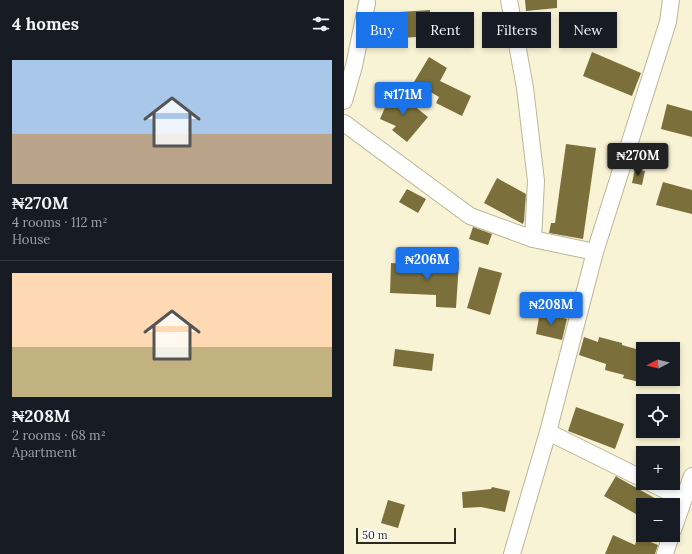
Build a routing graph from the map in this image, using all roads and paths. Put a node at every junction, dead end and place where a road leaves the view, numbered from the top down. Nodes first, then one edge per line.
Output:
1 (509, 0) edge
2 (671, 0) edge
3 (367, 3) dead end
4 (344, 101) edge
5 (344, 123) edge
6 (533, 239) junction
7 (594, 252) junction
8 (548, 432) junction
9 (636, 476) edge
10 (692, 476) edge
11 (665, 490) edge
12 (683, 499) junction
13 (680, 508) edge
14 (669, 542) edge
15 (512, 554) edge
16 (665, 554) edge

1 - 6 street
2 - 7 street
3 - 4 street
5 - 6 street
6 - 7 street
7 - 8 street
8 - 9 street
8 - 15 street
10 - 12 street
11 - 12 street
12 - 13 street
14 - 16 street

